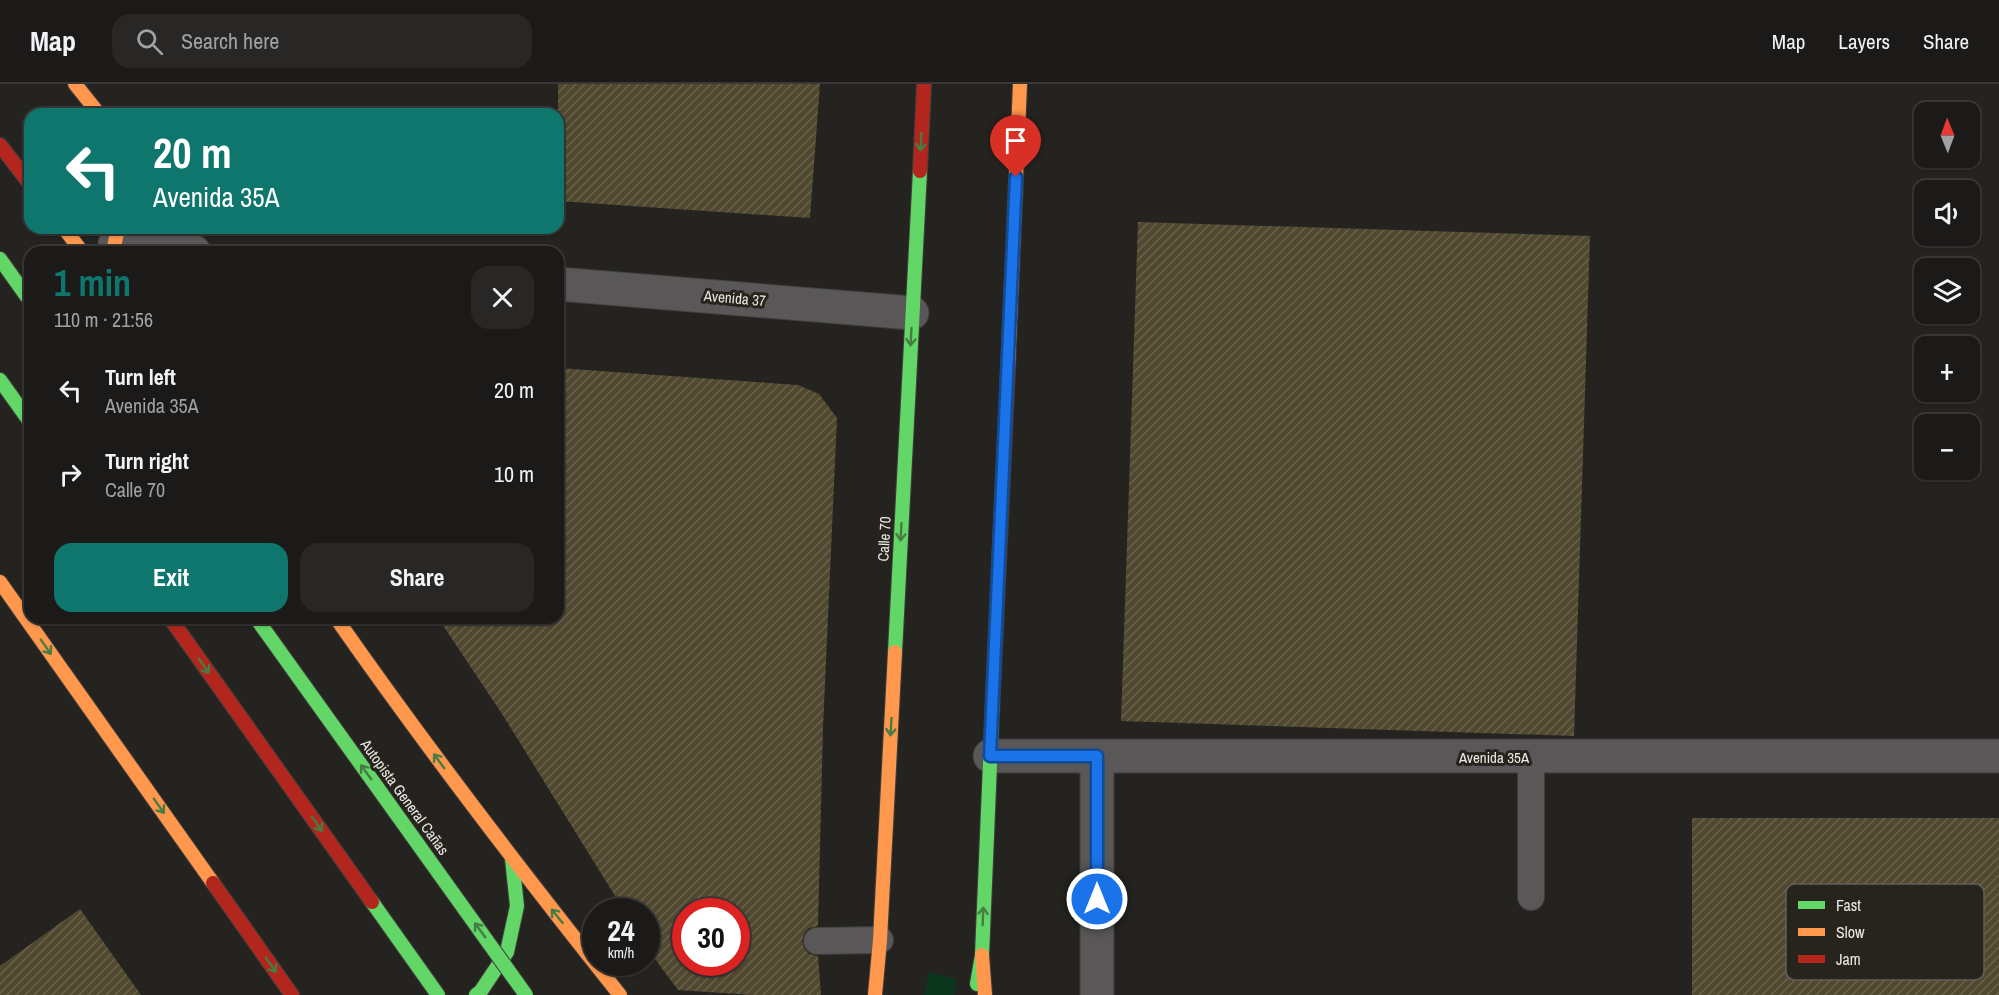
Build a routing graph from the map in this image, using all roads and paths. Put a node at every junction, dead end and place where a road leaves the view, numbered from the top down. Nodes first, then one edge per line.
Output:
1 (75, 84) edge
2 (924, 84) edge
3 (1020, 84) edge
4 (94, 108) edge
5 (0, 145) edge
6 (24, 176) edge
7 (115, 241) edge
8 (151, 246) edge
9 (0, 259) edge
10 (564, 284) edge
11 (24, 293) edge
12 (912, 313) junction
13 (3, 383) edge
14 (24, 413) edge
15 (0, 582) edge
16 (24, 616) edge
17 (30, 624) edge
18 (174, 624) edge
19 (260, 624) edge
20 (340, 624) edge
21 (990, 756) junction
22 (1097, 756) junction
23 (1999, 756) edge
24 (1531, 757) junction
25 (512, 859) junction
26 (1532, 897) dead end
27 (582, 940) edge
28 (880, 940) junction
29 (817, 941) dead end
30 (982, 955) junction
31 (607, 976) edge
32 (292, 995) edge
33 (438, 995) edge
34 (476, 995) edge
35 (526, 995) edge
36 (620, 995) edge
37 (875, 995) edge
38 (976, 995) edge
39 (985, 995) edge
40 (1097, 995) edge

1 - 4 main road
2 -> 12 main road, Calle 70
3 - 21 main road
5 - 6 main road
7 - 8 street
9 - 11 main road
10 - 12 street, Avenida 37
12 -> 28 main road, Calle 70
13 - 14 main road
15 -> 16 main road
17 -> 32 main road
18 -> 33 main road
35 -> 19 main road, Autopista General Cañas, bridge
25 -> 20 main road
21 - 22 street, Avenida 35A
30 -> 21 main road
22 - 24 street, Avenida 35A
22 - 40 street
23 - 24 street, Avenida 35A
24 - 26 lane
27 -> 25 main road
25 - 34 main road
28 - 29 lane
28 - 37 main road, Calle 70
30 - 38 main road
30 - 39 main road
31 - 36 main road

